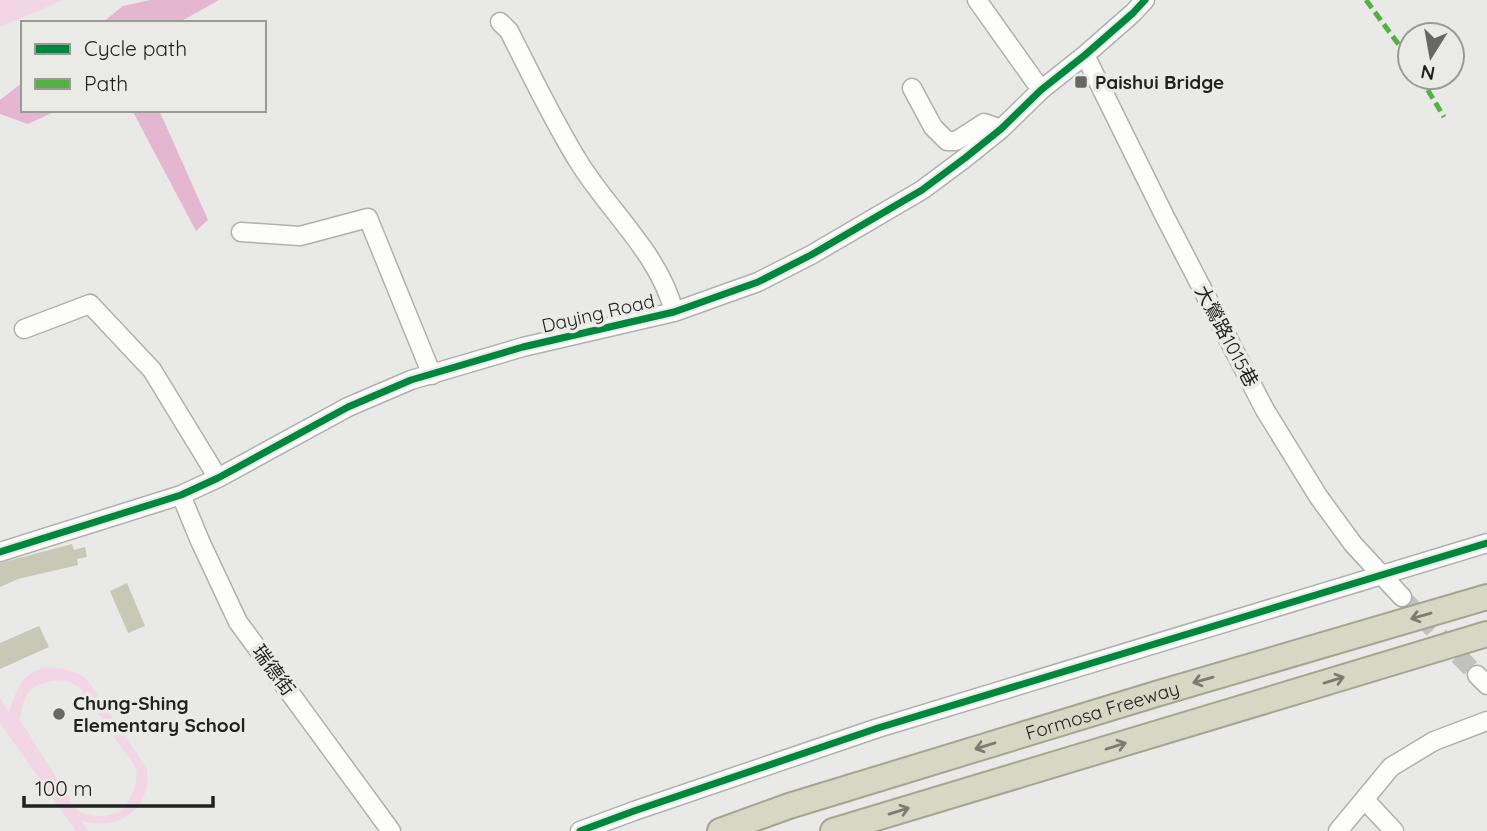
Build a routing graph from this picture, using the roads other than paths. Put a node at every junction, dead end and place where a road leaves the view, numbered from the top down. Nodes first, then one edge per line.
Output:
1 (977, 0) edge
2 (1145, 0) edge
3 (500, 22) dead end
4 (1085, 55) junction
5 (912, 88) dead end
6 (1041, 90) junction
7 (1000, 129) junction
8 (241, 232) dead end
9 (674, 312) junction
10 (24, 329) dead end
11 (432, 375) junction
12 (218, 478) junction
13 (181, 495) junction
14 (1487, 543) edge
15 (0, 552) edge
16 (1382, 575) junction
17 (1402, 597) tunnel mouth
18 (1487, 597) edge
19 (1487, 634) edge
20 (1487, 721) edge
21 (1365, 800) junction
22 (391, 831) edge
23 (580, 831) edge
24 (720, 831) edge
25 (833, 831) edge
26 (1338, 831) edge
27 (1394, 831) edge

1 - 6 street
2 - 4 street, Daying Road
3 - 9 street
4 - 6 street, Daying Road
4 - 16 street, 大鶯路1015巷
5 - 7 street
6 - 7 street, Daying Road
7 - 9 street, Daying Road
8 - 11 street
9 - 11 street, Daying Road
10 - 12 street
11 - 12 street, Daying Road
12 - 13 street, Daying Road
13 - 15 street, Daying Road
13 - 22 street, 瑞德街
14 - 16 street
16 - 17 street, 大鶯路1015巷
16 - 23 street
18 -> 24 highway, Formosa Freeway
25 -> 19 highway, Formosa Freeway
20 - 21 street
21 - 26 street
21 - 27 street

